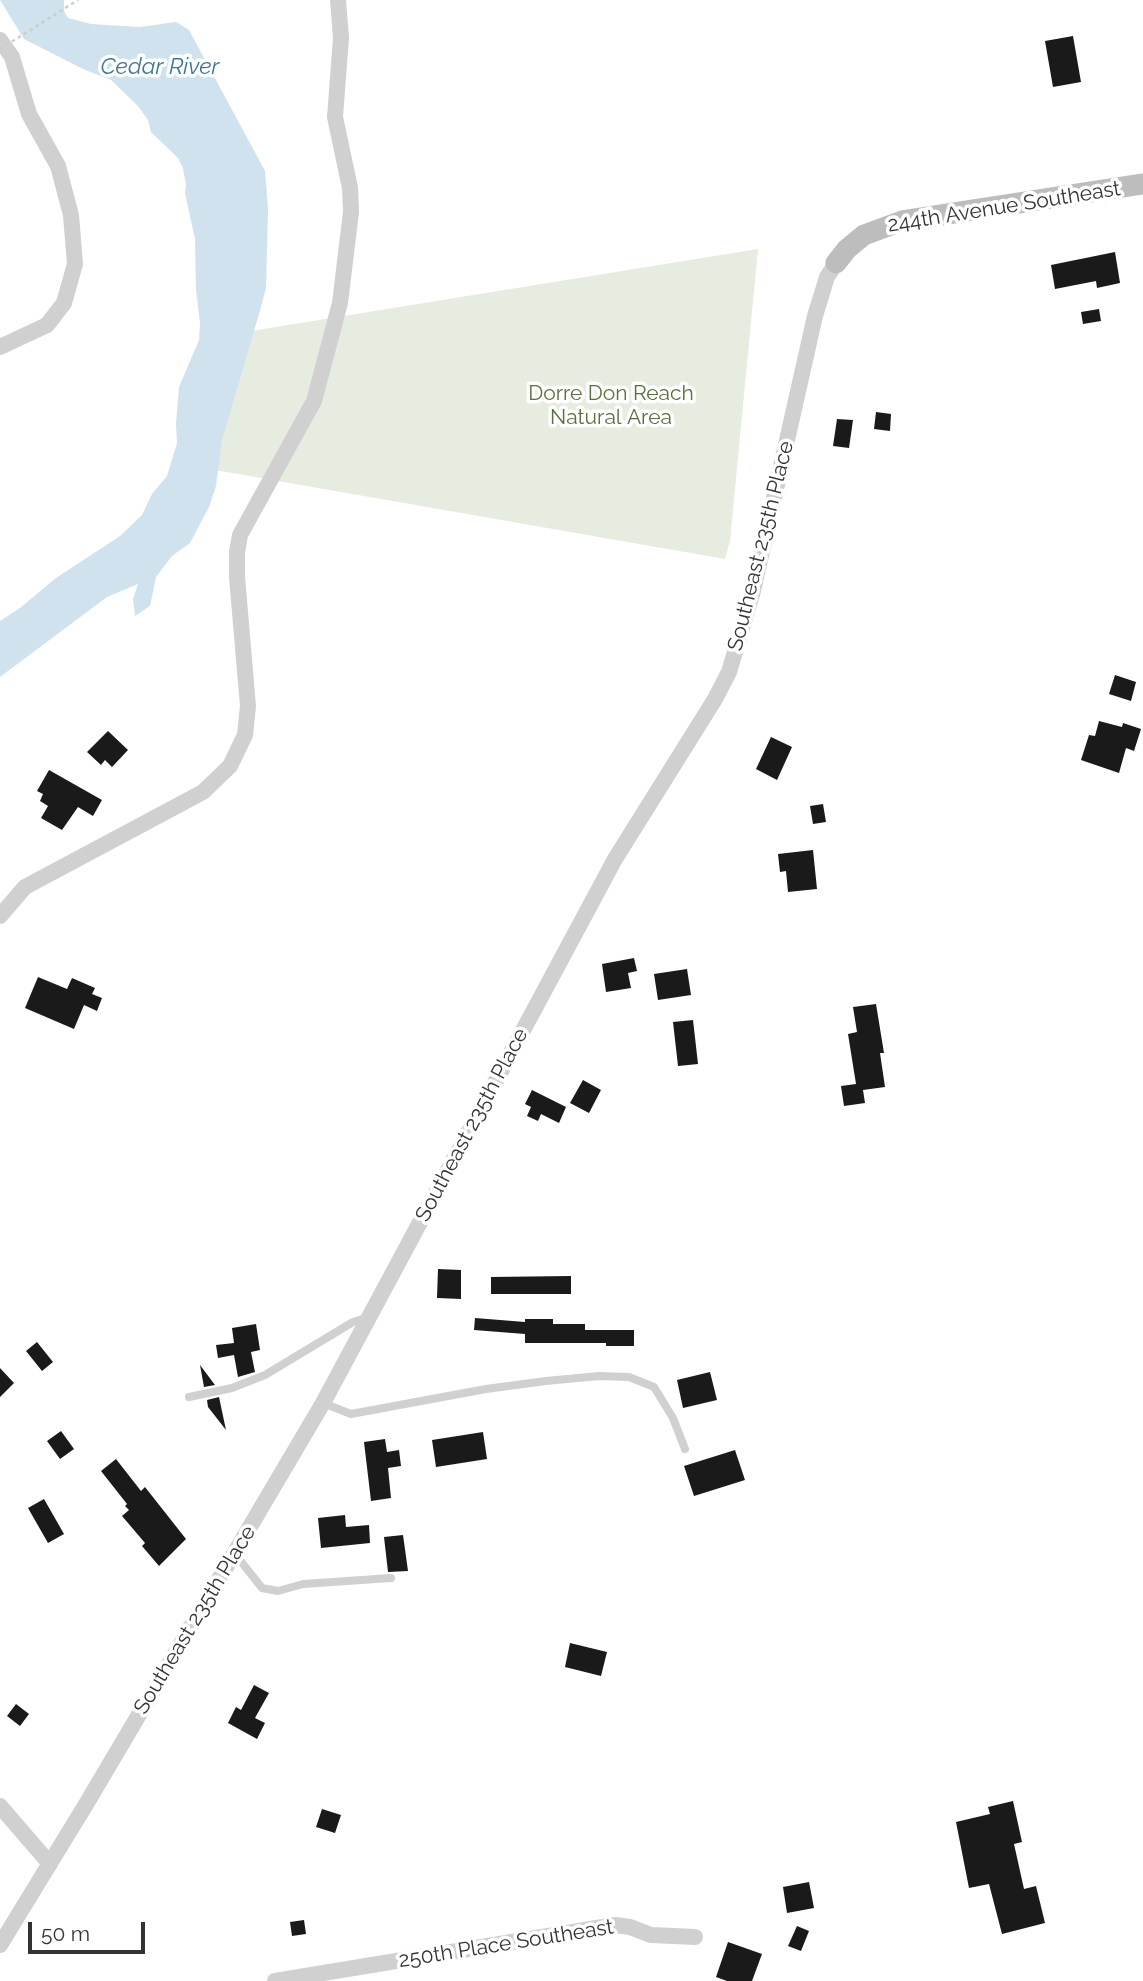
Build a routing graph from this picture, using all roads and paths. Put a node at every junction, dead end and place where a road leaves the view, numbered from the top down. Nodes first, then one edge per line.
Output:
1 (78, 0) edge
2 (338, 0) edge
3 (0, 40) edge
4 (0, 49) edge
5 (1143, 184) edge
6 (836, 262) joint
7 (0, 346) edge
8 (0, 916) edge
9 (369, 1318) junction
10 (188, 1397) dead end
11 (323, 1404) junction
12 (685, 1449) dead end
13 (235, 1554) junction
14 (391, 1578) dead end
15 (0, 1807) edge
16 (50, 1864) junction
17 (695, 1937) dead end
18 (0, 1945) edge
19 (275, 1981) edge

1 - 4 path, bridge
2 - 8 street
3 - 7 street
5 - 6 street, 244th Avenue Southeast
6 - 9 street, Southeast 235th Place
9 - 10 lane
9 - 11 street, Southeast 235th Place
11 - 12 lane
11 - 13 street, Southeast 235th Place
13 - 14 lane
13 - 16 street, Southeast 235th Place
15 - 16 street
16 - 18 street, Southeast 235th Place
17 - 19 street, 250th Place Southeast

